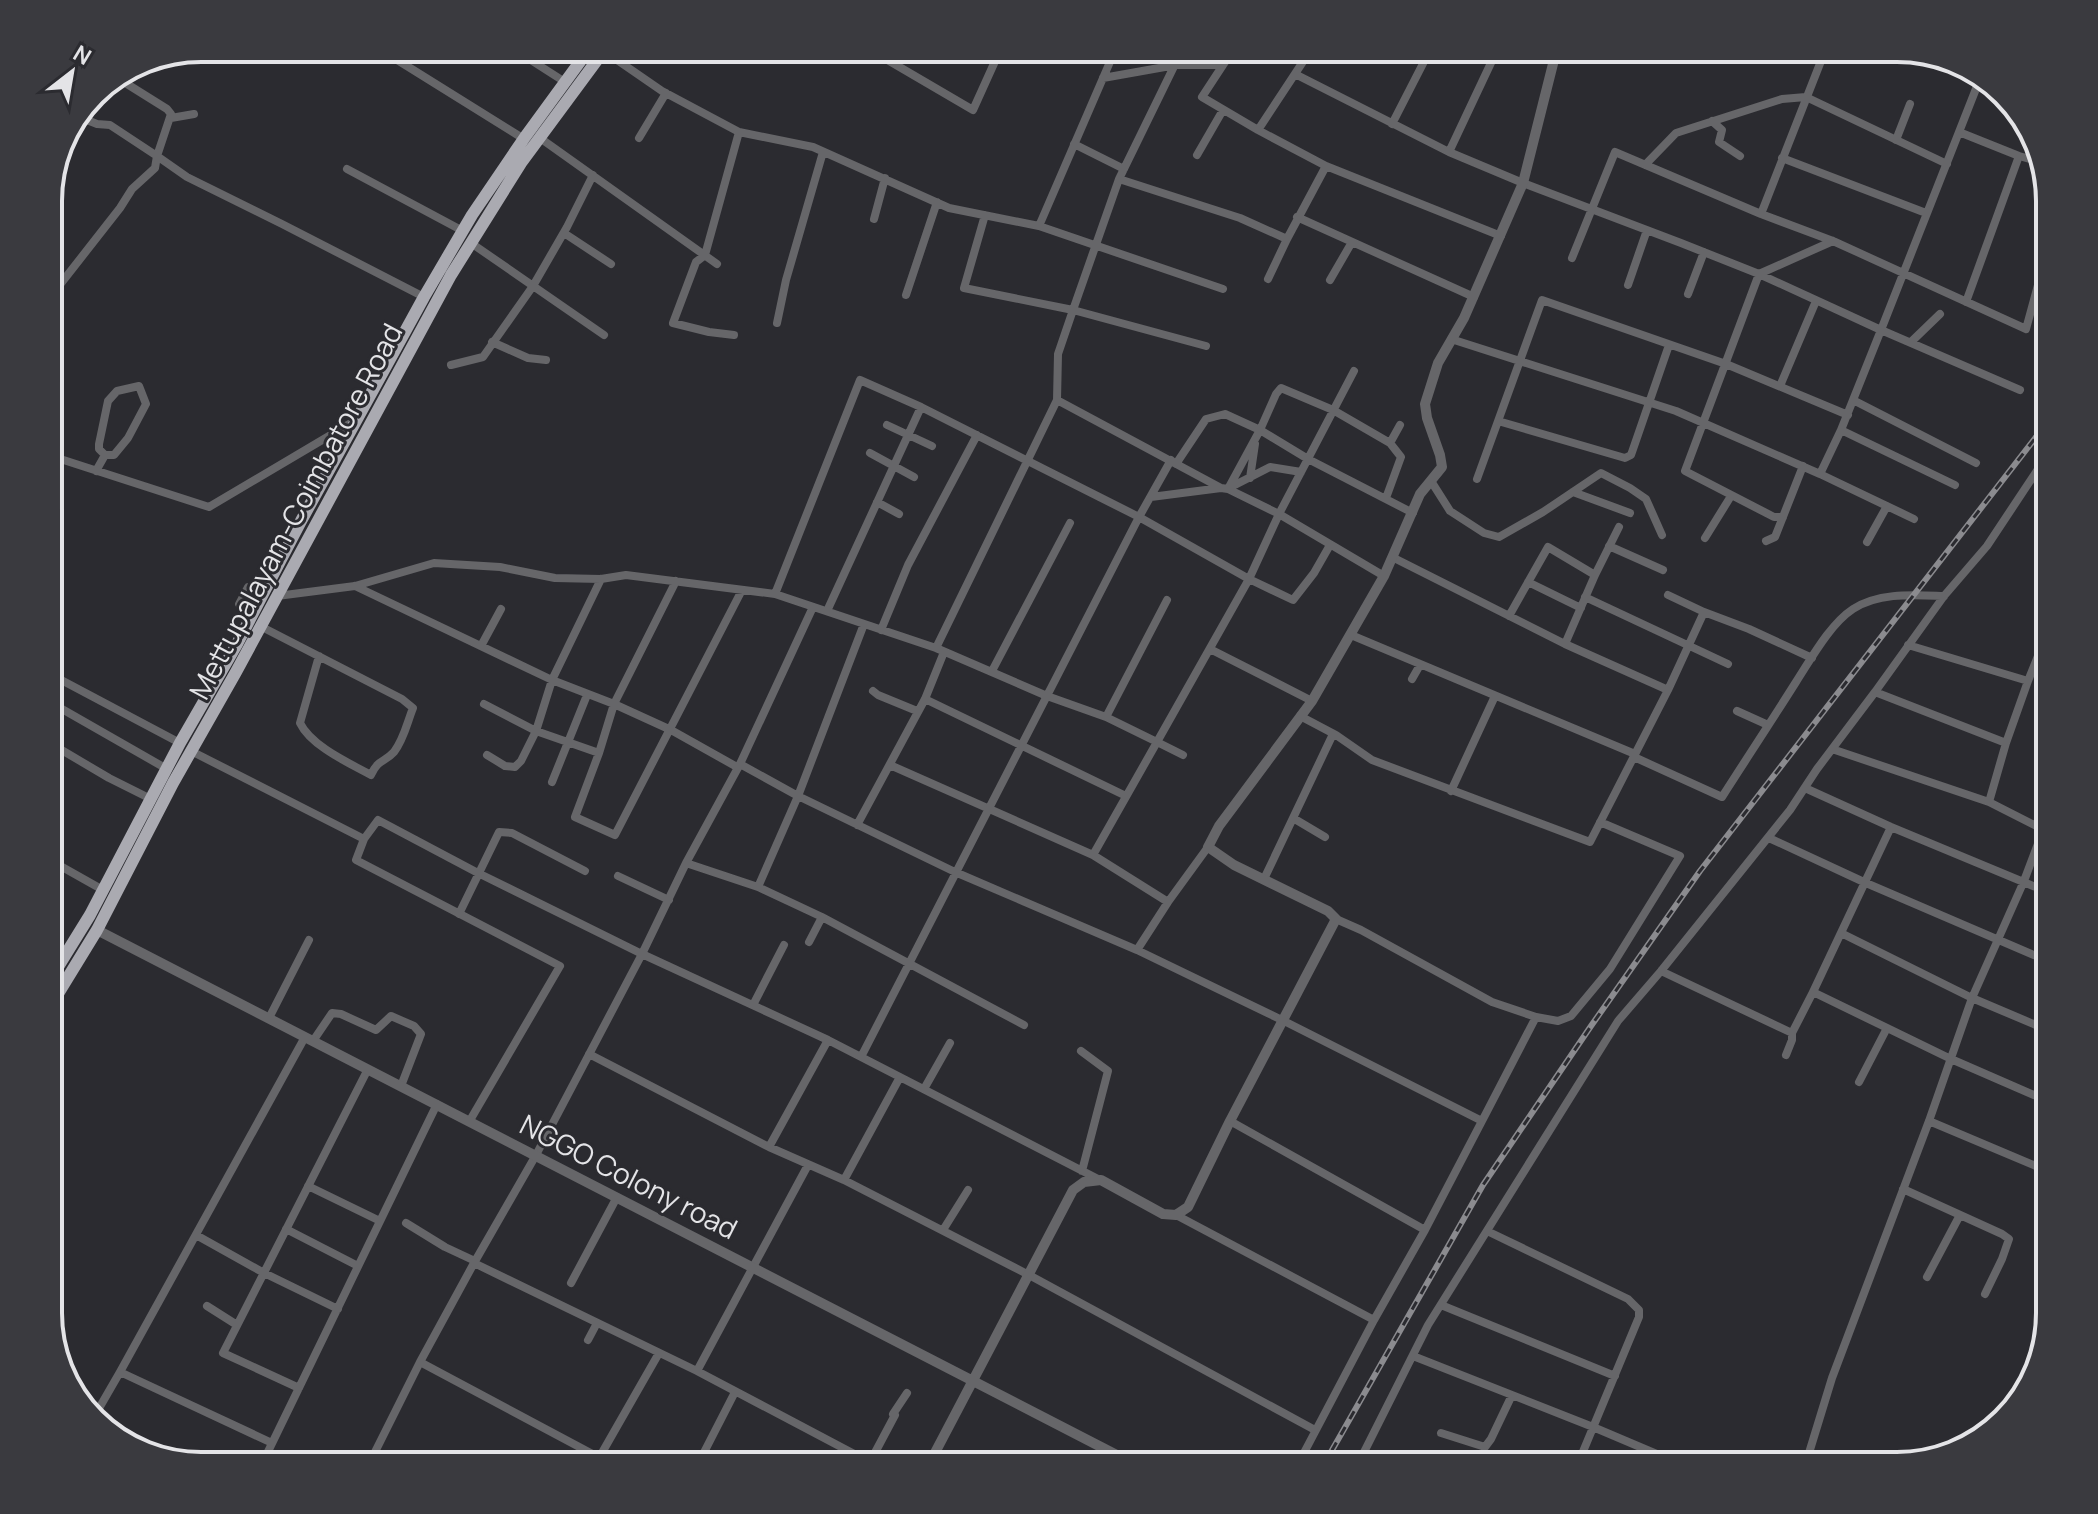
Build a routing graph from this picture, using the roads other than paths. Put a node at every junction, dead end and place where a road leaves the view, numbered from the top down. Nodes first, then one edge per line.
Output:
1 (402, 62) edge
2 (534, 62) edge
3 (580, 62) edge
4 (594, 62) edge
5 (623, 62) edge
6 (891, 62) edge
7 (995, 62) edge
8 (1109, 62) edge
9 (1177, 62) edge
10 (1225, 62) edge
11 (1303, 62) edge
12 (1424, 62) edge
13 (1491, 62) edge
14 (1553, 62) edge
15 (1821, 62) edge
16 (1176, 65) junction
17 (1223, 65) junction
18 (1295, 74) junction
19 (1103, 78) junction
20 (565, 82) junction
21 (127, 84) edge
22 (1976, 88) edge
23 (666, 93) junction
24 (1806, 97) junction
25 (1910, 104) dead end
26 (1223, 110) junction
27 (194, 114) dead end
28 (171, 118) junction
29 (88, 120) edge
30 (1712, 121) junction
31 (1392, 124) junction
32 (1258, 130) junction
33 (739, 132) junction
34 (1959, 132) junction
35 (639, 138) dead end
36 (532, 139) junction
37 (1896, 140) junction
38 (1074, 144) junction
39 (823, 152) junction
40 (1449, 152) junction
41 (1197, 155) dead end
42 (157, 156) junction
43 (1740, 156) dead end
44 (2019, 156) junction
45 (1782, 158) junction
46 (2029, 159) edge
47 (516, 160) junction
48 (1947, 164) junction
49 (1645, 165) junction
50 (1326, 166) junction
51 (347, 169) dead end
52 (1124, 169) junction
53 (593, 175) junction
54 (885, 178) junction
55 (1119, 179) junction
56 (1523, 183) junction
57 (937, 202) junction
58 (1591, 209) junction
59 (1926, 213) junction
60 (1761, 214) junction
61 (985, 215) junction
62 (1297, 217) junction
63 (874, 219) dead end
64 (1039, 226) junction
65 (1647, 230) junction
66 (463, 231) junction
67 (1806, 231) junction
68 (564, 233) junction
69 (1501, 236) junction
70 (1287, 239) junction
71 (1833, 241) junction
72 (1352, 242) junction
73 (471, 243) junction
74 (1098, 244) junction
75 (1704, 252) junction
76 (1806, 253) junction
77 (705, 255) junction
78 (1572, 258) dead end
79 (611, 264) dead end
80 (717, 264) dead end
81 (1759, 274) junction
82 (1903, 274) junction
83 (1268, 279) dead end
84 (1330, 280) dead end
85 (62, 282) edge
86 (1628, 285) dead end
87 (533, 286) junction
88 (1223, 289) dead end
89 (2036, 292) edge
90 (1688, 294) dead end
91 (906, 295) dead end
92 (424, 297) junction
93 (1474, 297) junction
94 (1816, 301) junction
95 (1966, 302) junction
96 (1073, 310) junction
97 (1940, 314) dead end
98 (673, 323) junction
99 (777, 323) dead end
100 (665, 330) dead end
101 (1881, 330) junction
102 (604, 335) dead end
103 (734, 335) dead end
104 (1451, 339) junction
105 (492, 342) junction
106 (1911, 342) junction
107 (1669, 345) junction
108 (1206, 346) dead end
109 (546, 360) dead end
110 (1520, 361) junction
111 (1726, 364) junction
112 (451, 365) dead end
113 (1354, 371) dead end
114 (1780, 386) junction
115 (2020, 390) dead end
116 (1057, 400) junction
117 (1853, 400) junction
118 (1649, 402) junction
119 (921, 407) junction
120 (1333, 410) junction
121 (1848, 415) junction
122 (357, 420) junction
123 (1498, 421) junction
124 (1704, 422) junction
125 (887, 425) dead end
126 (1400, 425) dead end
127 (1841, 430) junction
128 (909, 434) junction
129 (1258, 434) junction
130 (977, 435) junction
131 (353, 440) junction
132 (1390, 443) junction
133 (932, 446) dead end
134 (870, 453) dead end
135 (105, 455) junction
136 (1308, 459) junction
137 (62, 460) edge
138 (1028, 461) junction
139 (1174, 462) junction
140 (1976, 463) dead end
141 (894, 466) junction
142 (1803, 466) junction
143 (96, 471) junction
144 (1301, 472) junction
145 (2036, 472) edge
146 (1820, 474) junction
147 (914, 477) dead end
148 (1250, 478) junction
149 (1477, 479) dead end
150 (1431, 481) junction
151 (1955, 485) dead end
152 (1225, 488) junction
153 (1573, 492) junction
154 (1731, 496) junction
155 (1151, 497) junction
156 (1386, 498) junction
157 (877, 502) junction
158 (1887, 506) junction
159 (1413, 513) junction
160 (1630, 513) dead end
161 (899, 514) dead end
162 (1279, 514) junction
163 (1139, 517) junction
164 (1783, 517) junction
165 (1914, 519) dead end
166 (1070, 523) dead end
167 (1619, 527) dead end
168 (1662, 535) dead end
169 (1705, 538) dead end
170 (1766, 541) dead end
171 (1867, 542) dead end
172 (1330, 545) junction
173 (1609, 546) junction
174 (1392, 557) junction
175 (1663, 570) dead end
176 (1595, 575) junction
177 (1384, 576) junction
178 (601, 579) junction
179 (1249, 579) junction
180 (676, 581) junction
181 (1528, 582) junction
182 (355, 586) junction
183 (742, 590) junction
184 (272, 592) junction
185 (775, 594) junction
186 (1668, 595) dead end
187 (1944, 596) junction
188 (1585, 597) junction
189 (1167, 600) dead end
190 (813, 607) junction
191 (1581, 608) junction
192 (501, 609) dead end
193 (827, 611) junction
194 (1704, 612) junction
195 (1509, 616) junction
196 (255, 622) junction
197 (864, 624) junction
198 (881, 630) junction
199 (1351, 635) junction
200 (1565, 644) junction
201 (1908, 645) junction
202 (481, 646) junction
203 (1688, 646) junction
204 (1210, 649) junction
205 (940, 650) junction
206 (319, 656) junction
207 (1812, 658) junction
208 (2036, 662) edge
209 (1728, 664) dead end
210 (1420, 665) junction
211 (992, 671) junction
212 (1412, 679) dead end
213 (62, 680) edge
214 (552, 680) junction
215 (2028, 681) junction
216 (1668, 690) junction
217 (873, 691) dead end
218 (1875, 692) junction
219 (587, 695) junction
220 (1047, 696) junction
221 (1495, 696) junction
222 (925, 699) junction
223 (1312, 701) junction
224 (484, 704) dead end
225 (614, 704) junction
226 (62, 709) edge
227 (917, 711) junction
228 (1737, 711) dead end
229 (1300, 716) junction
230 (1106, 717) junction
231 (1768, 725) junction
232 (671, 730) junction
233 (536, 731) junction
234 (1333, 734) junction
235 (1157, 742) junction
236 (180, 743) junction
237 (568, 743) junction
238 (2006, 743) junction
239 (1022, 745) junction
240 (1832, 749) junction
241 (62, 750) edge
242 (191, 751) junction
243 (599, 753) junction
244 (487, 755) dead end
245 (1183, 755) dead end
246 (1634, 756) junction
247 (890, 765) junction
248 (738, 766) junction
249 (167, 769) junction
250 (552, 782) dead end
251 (1805, 788) junction
252 (1451, 791) junction
253 (798, 796) junction
254 (1126, 796) junction
255 (151, 799) junction
256 (1989, 802) junction
257 (990, 810) junction
258 (1293, 818) junction
259 (1600, 822) junction
260 (857, 825) junction
261 (2036, 826) edge
262 (1891, 827) junction
263 (1325, 837) dead end
264 (1769, 838) junction
265 (364, 839) junction
266 (1208, 847) junction
267 (1093, 855) junction
268 (2036, 855) edge
269 (686, 863) junction
270 (62, 867) edge
271 (585, 871) dead end
272 (955, 872) junction
273 (478, 873) junction
274 (618, 876) dead end
275 (1264, 879) junction
276 (2024, 881) junction
277 (1866, 883) junction
278 (758, 887) junction
279 (2036, 887) edge
280 (103, 890) junction
281 (669, 900) junction
282 (1168, 902) junction
283 (459, 914) junction
284 (822, 917) junction
285 (1336, 919) junction
286 (91, 927) junction
287 (1841, 933) junction
288 (1998, 939) junction
289 (309, 940) dead end
290 (809, 942) dead end
291 (784, 945) dead end
292 (1137, 950) junction
293 (642, 954) junction
294 (2036, 956) edge
295 (62, 962) edge
296 (908, 964) junction
297 (1661, 971) junction
298 (62, 983) edge
299 (1813, 992) junction
300 (1972, 998) junction
301 (753, 1005) junction
302 (1536, 1017) junction
303 (269, 1018) junction
304 (1282, 1020) junction
305 (1024, 1025) dead end
306 (2036, 1025) edge
307 (1887, 1028) junction
308 (1792, 1033) junction
309 (309, 1039) junction
310 (828, 1040) junction
311 (950, 1043) dead end
312 (1081, 1051) dead end
313 (589, 1054) junction
314 (1786, 1055) dead end
315 (861, 1057) junction
316 (1951, 1059) junction
317 (368, 1069) junction
318 (900, 1077) junction
319 (1859, 1082) dead end
320 (401, 1086) junction
321 (924, 1089) junction
322 (2036, 1096) edge
323 (437, 1104) junction
324 (1230, 1121) junction
325 (1482, 1121) junction
326 (1929, 1121) junction
327 (469, 1122) junction
328 (769, 1147) junction
329 (536, 1155) junction
330 (808, 1165) junction
331 (2036, 1166) edge
332 (1082, 1171) junction
333 (844, 1180) junction
334 (1101, 1180) junction
335 (308, 1186) junction
336 (1903, 1189) junction
337 (968, 1190) dead end
338 (617, 1197) junction
339 (1176, 1215) junction
340 (1960, 1215) junction
341 (380, 1221) junction
342 (406, 1223) dead end
343 (286, 1229) junction
344 (943, 1230) junction
345 (1425, 1230) junction
346 (1487, 1231) junction
347 (196, 1235) junction
348 (474, 1262) junction
349 (358, 1266) junction
350 (754, 1267) junction
351 (264, 1273) junction
352 (1029, 1275) junction
353 (1927, 1277) dead end
354 (571, 1283) dead end
355 (1985, 1294) dead end
356 (1441, 1305) junction
357 (207, 1306) dead end
358 (338, 1309) junction
359 (1374, 1320) junction
360 (597, 1323) junction
361 (237, 1325) junction
362 (588, 1340) dead end
363 (659, 1353) junction
364 (1413, 1356) junction
365 (420, 1362) junction
366 (697, 1371) junction
367 (120, 1372) junction
368 (1615, 1376) junction
369 (975, 1380) junction
370 (299, 1388) junction
371 (735, 1392) junction
372 (907, 1393) dead end
373 (1512, 1395) junction
374 (99, 1408) edge
375 (1593, 1427) junction
376 (1315, 1430) junction
377 (1441, 1433) dead end
378 (272, 1443) junction
379 (268, 1452) edge
380 (375, 1452) edge
381 (588, 1452) edge
382 (602, 1452) edge
383 (704, 1452) edge
384 (851, 1452) edge
385 (879, 1452) edge
386 (936, 1452) edge
387 (1111, 1452) edge
388 (1304, 1452) edge
389 (1364, 1452) edge
390 (1583, 1452) edge
391 (1652, 1452) edge
392 (1809, 1452) edge

1 - 36 street
2 - 20 street
3 - 20 highway
4 - 36 highway, Mettupalayam-Coimbatore Road
5 - 23 street
6 - 7 street
8 - 19 street
9 - 16 street
10 - 17 street
11 - 18 street
12 - 31 street
13 - 40 street
14 - 56 street
15 - 24 street
16 - 17 street
16 - 19 street
16 - 52 street
17 - 26 street
18 - 31 street
18 - 32 street
19 - 38 street
20 - 36 highway
21 - 28 street
22 - 34 street
23 - 33 street
23 - 35 street
24 - 30 street
24 - 37 street
24 - 45 street
25 - 37 street
26 - 32 street
26 - 41 street
27 - 28 street
28 - 42 street
29 - 42 street
30 - 43 street
30 - 49 street
31 - 40 street
32 - 50 street
33 - 39 street
33 - 77 street
34 - 44 street
34 - 48 street
36 - 47 highway, Mettupalayam-Coimbatore Road
36 - 53 street
37 - 48 street
38 - 52 street
38 - 64 street
39 - 54 street
39 - 99 street
40 - 56 street
42 - 85 street
42 - 92 street
44 - 46 street
44 - 95 street
45 - 59 street
45 - 60 street
47 - 66 highway
47 - 73 highway, Mettupalayam-Coimbatore Road
48 - 59 street
49 - 58 street
49 - 60 street
50 - 62 street
50 - 69 street
51 - 66 street
52 - 55 street
53 - 68 street
53 - 77 street
54 - 57 street
54 - 63 street
55 - 70 street
55 - 74 street
56 - 58 street
56 - 69 street
57 - 61 street
57 - 91 street
58 - 65 street
58 - 78 street
59 - 82 street
60 - 67 street
61 - 64 street
61 - 96 street
62 - 70 street
62 - 72 street
64 - 74 street
65 - 75 street
65 - 86 street
66 - 92 highway
67 - 71 street
67 - 76 street
68 - 79 street
68 - 87 street
69 - 93 street
70 - 83 street
71 - 76 street
71 - 82 street
72 - 84 street
72 - 93 street
73 - 87 street
73 - 131 highway, Mettupalayam-Coimbatore Road
74 - 88 street
74 - 96 street
75 - 81 street
75 - 90 street
76 - 81 street
77 - 80 street
77 - 98 street
81 - 94 street
81 - 111 street
82 - 95 street
82 - 101 street
87 - 102 street
87 - 105 street
89 - 95 street
92 - 122 highway
93 - 104 street
94 - 101 street
94 - 114 street
96 - 108 street
96 - 116 street
97 - 106 street
98 - 100 street
98 - 103 street
101 - 106 street
101 - 117 street
104 - 110 street
104 - 150 street
105 - 109 street
105 - 112 street
106 - 115 street
107 - 110 street
107 - 111 street
107 - 118 street
110 - 118 street
110 - 123 street
111 - 114 street
111 - 124 street
113 - 120 street
114 - 121 street
116 - 138 street
116 - 139 street
117 - 121 street
117 - 140 street
118 - 123 street
118 - 124 street
119 - 128 street
119 - 130 street
119 - 185 street
120 - 129 street
120 - 132 street
120 - 136 street
121 - 127 street
122 - 131 highway
122 - 143 street
123 - 149 street
124 - 142 street
124 - 154 street
125 - 128 street
126 - 132 street
127 - 146 street
127 - 151 street
128 - 133 street
128 - 141 street
129 - 136 street
129 - 139 street
129 - 148 street
129 - 152 street
130 - 138 street
130 - 198 street
131 - 184 highway, Mettupalayam-Coimbatore Road
132 - 156 street
134 - 141 street
135 - 135 street
135 - 143 street
136 - 144 street
136 - 156 street
137 - 143 street
138 - 163 street
138 - 205 street
139 - 152 street
139 - 155 street
141 - 147 street
141 - 157 street
142 - 146 street
142 - 164 street
144 - 148 street
144 - 162 street
145 - 187 street
146 - 158 street
148 - 152 street
150 - 153 street
150 - 159 street
152 - 155 street
152 - 162 street
153 - 160 street
153 - 168 street
154 - 164 street
154 - 169 street
155 - 163 street
156 - 159 street
157 - 161 street
157 - 193 street
158 - 165 street
158 - 171 street
159 - 174 street
162 - 172 street
162 - 179 street
163 - 179 street
163 - 220 street
164 - 170 street
166 - 211 street
167 - 173 street
172 - 177 street
172 - 179 street
173 - 175 street
173 - 176 street
174 - 177 street
174 - 195 street
176 - 181 street
176 - 188 street
177 - 199 street
178 - 180 street
178 - 182 street
178 - 214 street
179 - 204 street
180 - 183 street
180 - 225 street
181 - 191 street
181 - 195 street
182 - 184 street
182 - 202 street
183 - 185 street
183 - 232 street
184 - 196 highway, Mettupalayam-Coimbatore Road
184 - 196 street
185 - 190 street
186 - 194 street
187 - 201 street
187 - 207 street
188 - 191 street
188 - 203 street
189 - 230 street
190 - 193 street
190 - 248 street
191 - 200 street
192 - 202 street
193 - 197 street
194 - 203 street
194 - 207 street
195 - 200 street
196 - 206 street
196 - 236 highway
196 - 242 highway, Mettupalayam-Coimbatore Road
197 - 198 street
197 - 253 street
198 - 205 street
199 - 210 street
199 - 223 street
200 - 216 street
201 - 215 street
201 - 218 street
202 - 214 street
203 - 209 street
203 - 216 street
204 - 223 street
204 - 235 street
205 - 211 street
205 - 222 street
206 - 206 street
207 - 231 street
208 - 215 street
210 - 212 street
210 - 221 street
211 - 220 street
213 - 236 street
214 - 219 street
214 - 233 street
215 - 238 street
216 - 246 street
217 - 227 street
218 - 238 street
218 - 240 street
219 - 225 street
219 - 237 street
220 - 230 street
220 - 239 street
221 - 246 street
221 - 252 street
222 - 227 street
222 - 239 street
223 - 229 street
224 - 233 street
225 - 232 street
225 - 243 street
226 - 249 street
227 - 247 street
228 - 231 street
229 - 234 street
229 - 266 street
230 - 235 street
231 - 246 street
232 - 243 street
232 - 248 street
233 - 237 street
233 - 244 street
234 - 252 street
234 - 258 street
235 - 245 street
235 - 254 street
236 - 249 highway
237 - 243 street
237 - 250 street
238 - 256 street
239 - 254 street
239 - 257 street
240 - 251 street
240 - 256 street
241 - 255 street
242 - 265 street
242 - 286 highway, Mettupalayam-Coimbatore Road
246 - 259 street
247 - 257 street
247 - 260 street
248 - 253 street
248 - 269 street
249 - 255 highway
251 - 262 street
251 - 264 street
252 - 259 street
253 - 260 street
253 - 278 street
254 - 267 street
255 - 280 highway
256 - 261 street
257 - 267 street
257 - 272 street
258 - 263 street
258 - 275 street
259 - 302 street
260 - 272 street
262 - 276 street
262 - 277 street
264 - 277 street
264 - 297 street
265 - 273 street
265 - 283 street
266 - 275 street
266 - 282 street
267 - 282 street
268 - 276 street
269 - 278 street
269 - 281 street
270 - 280 street
271 - 273 street
272 - 292 street
272 - 296 street
273 - 283 street
273 - 293 street
274 - 281 street
275 - 285 street
276 - 279 street
276 - 288 street
277 - 287 street
277 - 288 street
278 - 284 street
280 - 286 highway
281 - 293 street
282 - 292 street
283 - 327 street
284 - 290 street
284 - 296 street
285 - 302 street
285 - 304 street
286 - 295 highway
286 - 298 highway, Mettupalayam-Coimbatore Road
286 - 303 street, NGGO Colony road
287 - 299 street
287 - 300 street
288 - 294 street
288 - 300 street
289 - 303 street
291 - 301 street
292 - 304 street
293 - 301 street
293 - 313 street
296 - 305 street
296 - 315 street
297 - 308 street
297 - 346 street
299 - 307 street
299 - 308 street
300 - 306 street
300 - 316 street
301 - 310 street
302 - 325 street
303 - 309 street, NGGO Colony road
304 - 324 street
304 - 325 street
307 - 316 street
307 - 319 street
308 - 314 street
309 - 317 street, NGGO Colony road
309 - 320 street
309 - 347 street
310 - 315 street
310 - 328 street
311 - 321 street
312 - 332 street
313 - 328 street
313 - 329 street
315 - 318 street
316 - 322 street
316 - 326 street
317 - 320 street, NGGO Colony road
317 - 335 street
318 - 321 street
318 - 333 street
320 - 323 street, NGGO Colony road
321 - 332 street
323 - 327 street, NGGO Colony road
323 - 341 street
324 - 339 street
324 - 345 street
325 - 345 street
326 - 331 street
326 - 336 street
327 - 329 street, NGGO Colony road
328 - 330 street
329 - 338 street, NGGO Colony road
329 - 348 street
330 - 333 street
330 - 350 street
332 - 334 street
333 - 344 street
334 - 339 street
334 - 352 street
335 - 341 street
335 - 343 street
336 - 340 street
336 - 392 street
337 - 344 street
338 - 350 street, NGGO Colony road
338 - 354 street
339 - 359 street
340 - 353 street
340 - 355 street
341 - 349 street
342 - 348 street
343 - 349 street
343 - 351 street
344 - 352 street
345 - 359 street
346 - 356 street
346 - 368 street
347 - 351 street
347 - 367 street
348 - 360 street
348 - 365 street
349 - 358 street
350 - 366 street
350 - 369 street, NGGO Colony road
351 - 358 street
351 - 361 street
352 - 369 street
352 - 376 street
356 - 364 street
356 - 368 street
357 - 361 street
358 - 370 street
359 - 376 street
360 - 362 street
360 - 363 street
361 - 370 street
363 - 366 street
363 - 382 street
364 - 373 street
364 - 389 street
365 - 380 street
365 - 381 street
366 - 371 street
367 - 374 street
367 - 378 street
368 - 375 street
369 - 386 street
369 - 387 street, NGGO Colony road
370 - 378 street
371 - 383 street
371 - 384 street
372 - 385 street
373 - 375 street
373 - 377 street
375 - 390 street
375 - 391 street
376 - 388 street
378 - 379 street

